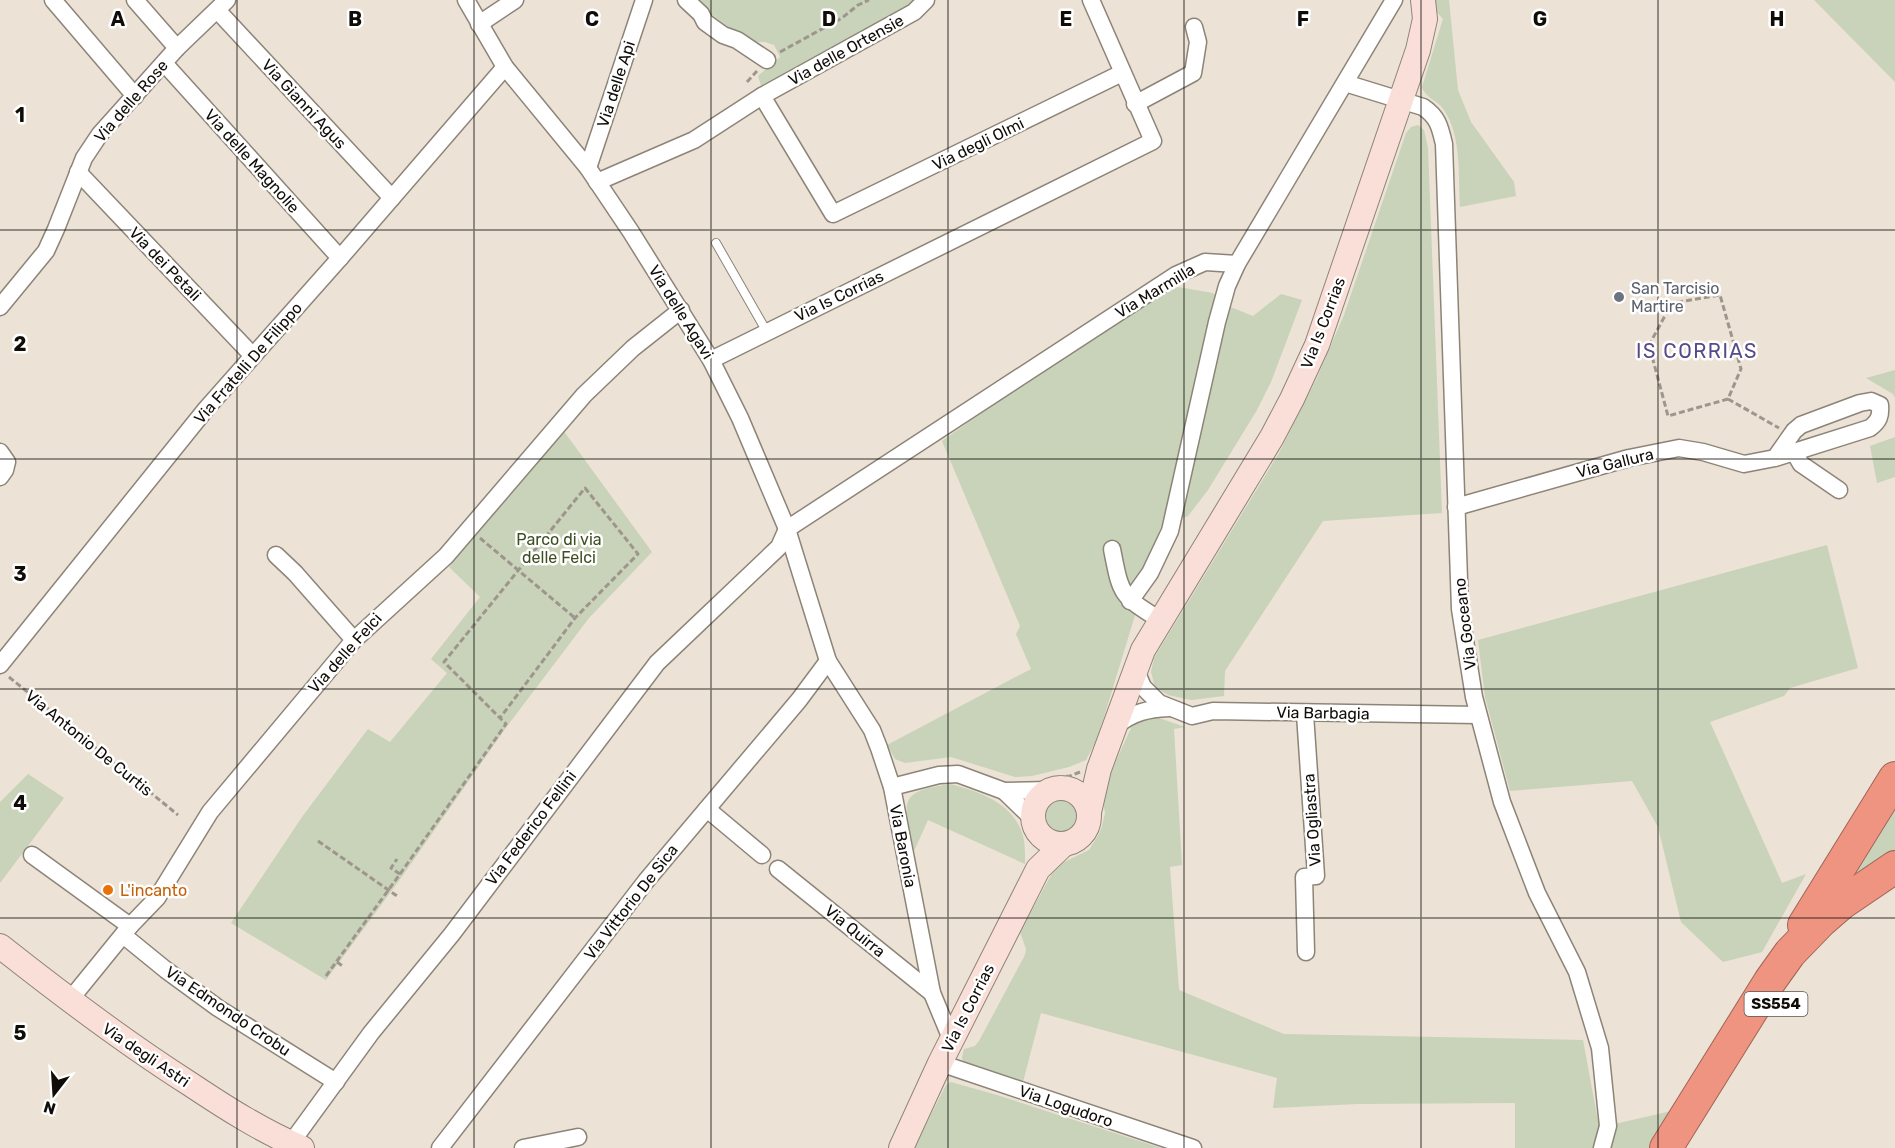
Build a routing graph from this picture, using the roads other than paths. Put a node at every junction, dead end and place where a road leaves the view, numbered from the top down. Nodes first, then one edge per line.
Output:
1 (53, 0) edge
2 (135, 0) edge
3 (466, 0) edge
4 (515, 0) edge
5 (644, 0) edge
6 (686, 0) edge
7 (926, 0) edge
8 (1394, 0) edge
9 (1423, 0) edge
10 (1095, 2) edge
11 (222, 5) edge
12 (479, 24) junction
13 (1194, 27) dead end
14 (177, 48) junction
15 (767, 60) road end
16 (164, 63) junction
17 (505, 68) junction
18 (1122, 73) junction
19 (1345, 83) junction
20 (135, 96) junction
21 (762, 96) junction
22 (1401, 101) junction
23 (1135, 104) junction
24 (78, 172) junction
25 (593, 175) junction
26 (392, 198) junction
27 (716, 243) dead end
28 (340, 258) junction
29 (1237, 264) junction
30 (0, 307) edge
31 (681, 310) junction
32 (767, 332) junction
33 (253, 356) junction
34 (711, 360) junction
35 (0, 452) edge
36 (1794, 452) junction
37 (1775, 458) junction
38 (0, 477) edge
39 (1839, 490) dead end
40 (1456, 507) junction
41 (787, 529) junction
42 (1113, 549) dead end
43 (276, 555) dead end
44 (1130, 601) junction
45 (1160, 620) junction
46 (354, 640) junction
47 (828, 662) junction
48 (1135, 668) junction
49 (2, 670) edge
50 (1170, 708) junction
51 (1305, 714) junction
52 (1478, 715) junction
53 (1116, 726) junction
54 (1093, 768) junction
55 (1895, 778) edge
56 (1056, 786) junction
57 (892, 787) junction
58 (1004, 791) junction
59 (707, 809) junction
60 (1089, 812) junction
61 (1035, 825) junction
62 (1064, 844) junction
63 (32, 855) dead end
64 (762, 855) dead end
65 (1895, 867) edge
66 (1038, 868) junction
67 (778, 870) dead end
68 (1895, 886) edge
69 (127, 930) junction
70 (0, 946) edge
71 (1306, 952) dead end
72 (1790, 954) junction
73 (932, 993) junction
74 (69, 1001) junction
75 (952, 1041) junction
76 (940, 1063) junction
77 (336, 1082) junction
78 (578, 1137) dead end
79 (559, 1144) edge
80 (297, 1146) edge
81 (440, 1148) edge
82 (523, 1148) edge
83 (901, 1148) edge
84 (1193, 1148) edge
85 (1602, 1148) edge
86 (1666, 1148) edge
87 (1688, 1148) edge

1 - 20 street
2 - 14 street
3 - 12 street, Via delle Agavi
4 - 12 street
5 - 25 street, Via delle Api
6 - 15 street
7 - 21 street, Via delle Ortensie
8 - 19 street
9 - 22 street, Via Is Corrias
10 - 18 street
11 - 14 street, Via delle Rose
11 - 26 street, Via Gianni Agus
12 - 17 street, Via delle Agavi
13 - 23 street
14 - 16 street, Via delle Rose
16 - 20 street, Via delle Rose
16 - 28 street, Via delle Magnolie
17 - 25 street, Via delle Agavi
17 - 26 street, Via Fratelli De Filippo
18 - 21 street, Via degli Olmi
18 - 23 street
19 - 22 street
19 - 29 street
20 - 24 street, Via delle Rose
21 - 25 street, Via delle Ortensie
22 - 40 street, Via Goceano
22 - 45 street, Via Is Corrias
23 - 32 street, Via Is Corrias
24 - 30 street, Via delle Rose
24 - 33 street, Via dei Petali
25 - 31 street, Via delle Agavi
26 - 28 street, Via Fratelli De Filippo
27 - 32 lane
28 - 33 street, Via Fratelli De Filippo
29 - 41 street, Via Marmilla
29 - 44 street
31 - 34 street, Via delle Agavi
31 - 46 street, Via delle Felci
32 - 34 street, Via Is Corrias
33 - 49 street, Via Fratelli De Filippo
34 - 41 street, Via delle Agavi
35 - 38 street
36 - 37 street, Via Gallura
36 - 37 street, Via Gallura
36 - 39 street
37 - 40 street, Via Gallura
40 - 52 street, Via Goceano
41 - 47 street, Via delle Agavi
41 - 77 street, Via Federico Fellini
42 - 44 street
43 - 46 street
44 - 45 street
45 - 48 street, Via Is Corrias
46 - 69 street, Via delle Felci
47 - 57 street, Via Baronia
47 - 59 street, Via Vittorio De Sica
48 - 50 street
48 - 53 street, Via Is Corrias
50 - 51 street, Via Barbagia
50 - 53 street
51 - 52 street, Via Barbagia
51 - 71 street, Via Ogliastra
52 - 85 street, Via Goceano
53 - 54 street, Via Is Corrias
54 - 56 street
54 - 60 street, Via Is Corrias
55 - 72 highway
56 - 58 street
56 - 60 street
56 - 61 street
57 - 58 street
57 - 73 street, Via Baronia
58 - 61 street
59 - 64 street
59 - 81 street, Via Vittorio De Sica
60 - 62 street
61 - 62 street
61 - 66 street, Via Is Corrias
62 - 66 street, Via Is Corrias
63 - 69 street, Via Edmondo Crobu
65 - 72 highway, SS554
66 - 75 street, Via Is Corrias
67 - 73 street, Via Quirra
68 - 87 highway, SS554
69 - 74 street, Via delle Felci
69 - 77 street, Via Edmondo Crobu
70 - 74 street, Via degli Astri
72 - 86 highway, SS554
73 - 75 street, Via Baronia
74 - 80 street, Via degli Astri
75 - 76 street, Via Is Corrias
76 - 83 street, Via Is Corrias
76 - 84 street, Via Logudoro
77 - 80 street, Via Federico Fellini
78 - 79 street
79 - 82 street

